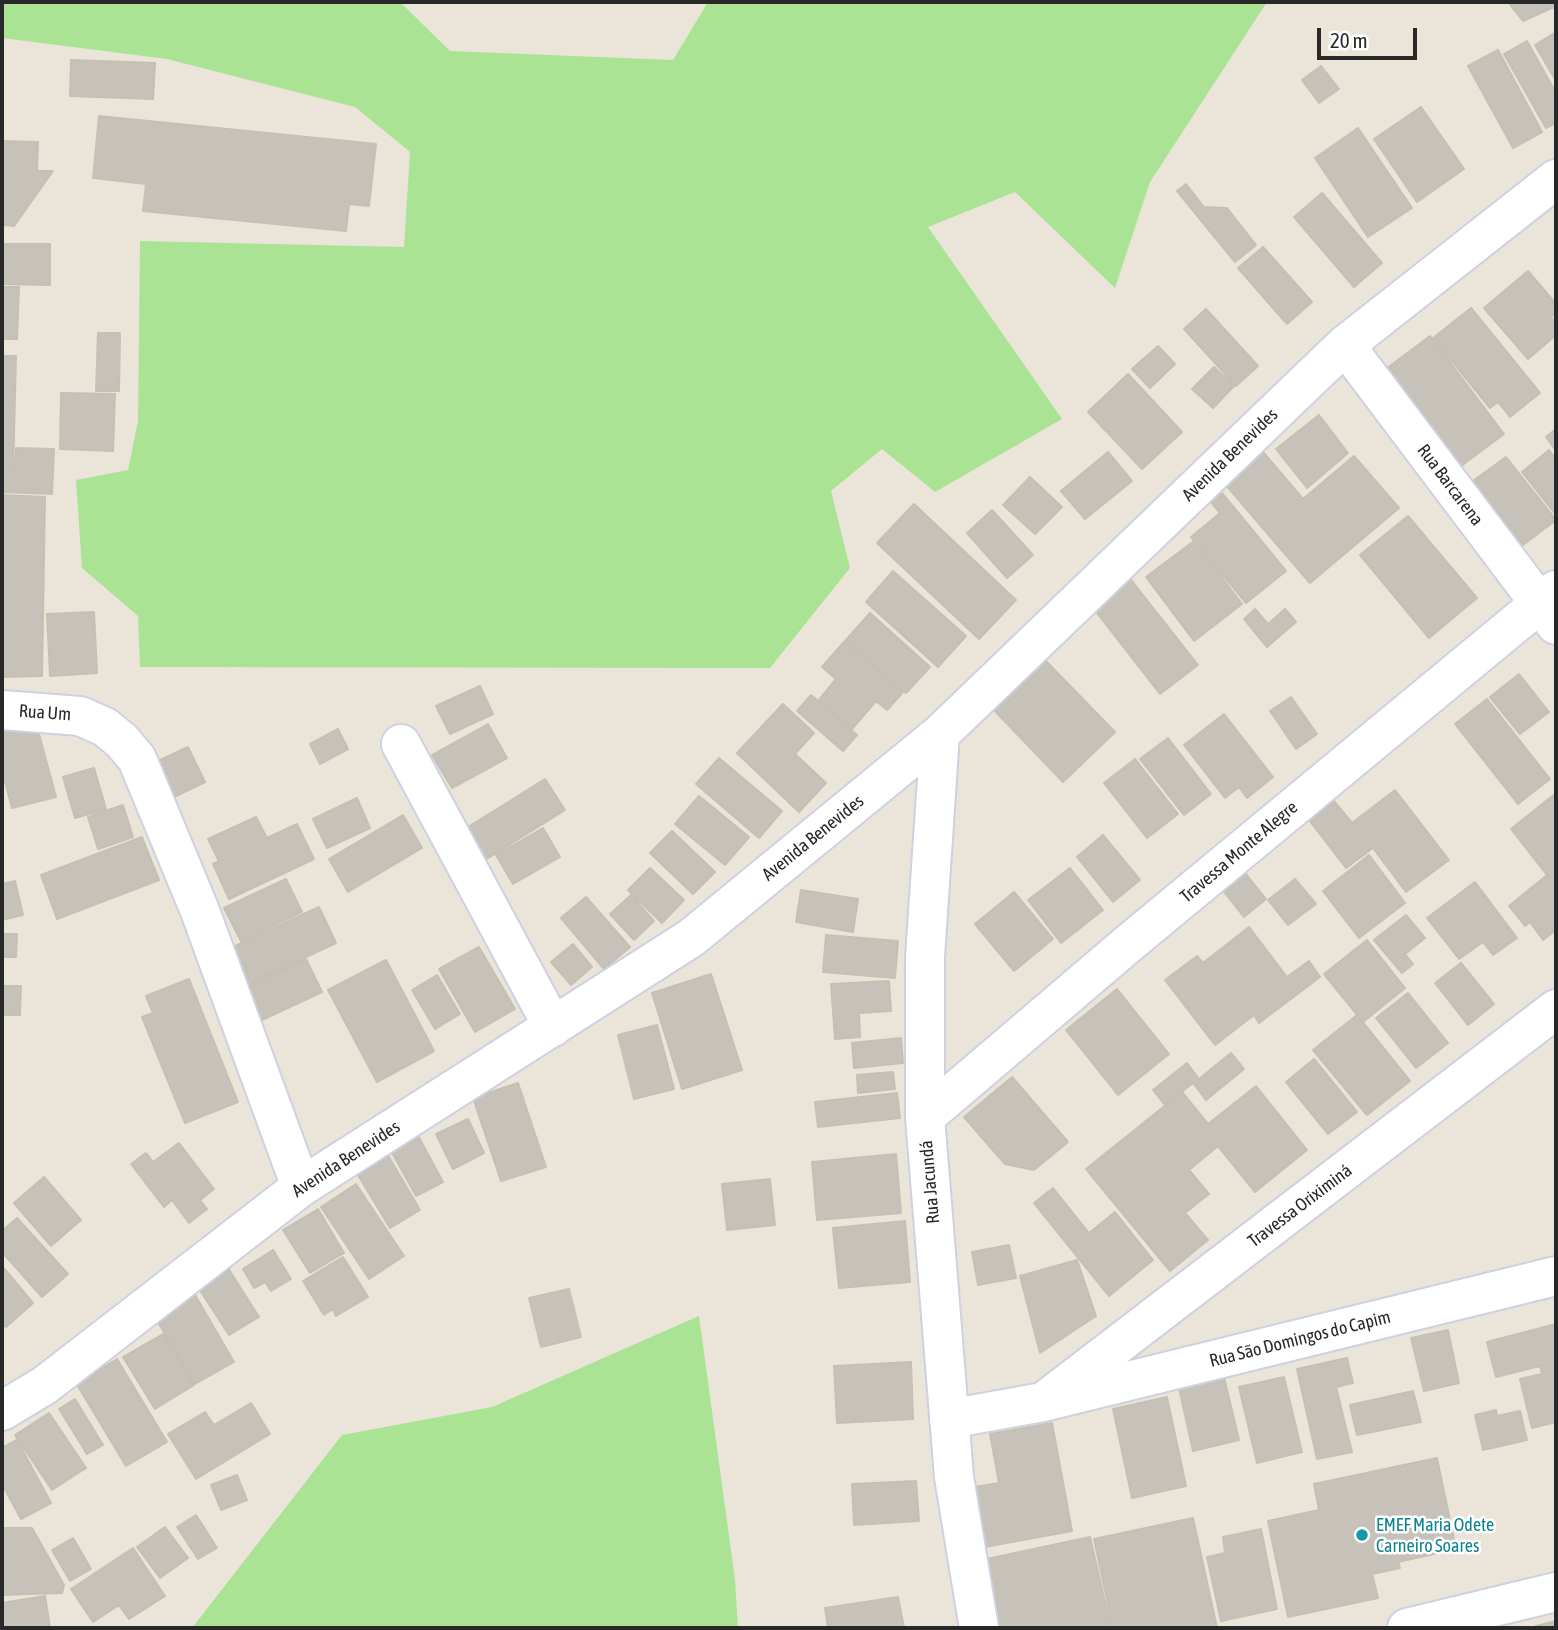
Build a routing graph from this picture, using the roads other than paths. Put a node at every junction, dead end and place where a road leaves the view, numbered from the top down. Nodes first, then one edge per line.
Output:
1 (1556, 179) edge
2 (1345, 345) junction
3 (1550, 606) edge
4 (2, 710) edge
5 (940, 734) junction
6 (401, 744) dead end
7 (1556, 1009) edge
8 (553, 1027) junction
9 (925, 1116) junction
10 (301, 1186) junction
11 (1556, 1276) edge
12 (1043, 1402) junction
13 (2, 1411) edge
14 (949, 1419) junction
15 (1556, 1592) edge
16 (979, 1628) edge
17 (1407, 1628) edge

1 - 2 street, Avenida Benevides
2 - 3 street, Rua Barcarena
2 - 5 street, Avenida Benevides
3 - 9 street, Travessa Monte Alegre
4 - 10 street, Rua Um
5 - 8 street, Avenida Benevides
5 - 9 street, Rua Jacundá
6 - 8 street
7 - 12 street, Travessa Oriximiná
8 - 10 street, Avenida Benevides
9 - 14 street, Rua Jacundá
10 - 13 street, Avenida Benevides
11 - 12 street, Rua São Domingos do Capim
12 - 14 street, Rua São Domingos do Capim
14 - 16 street, Rua Jacundá
15 - 17 street

